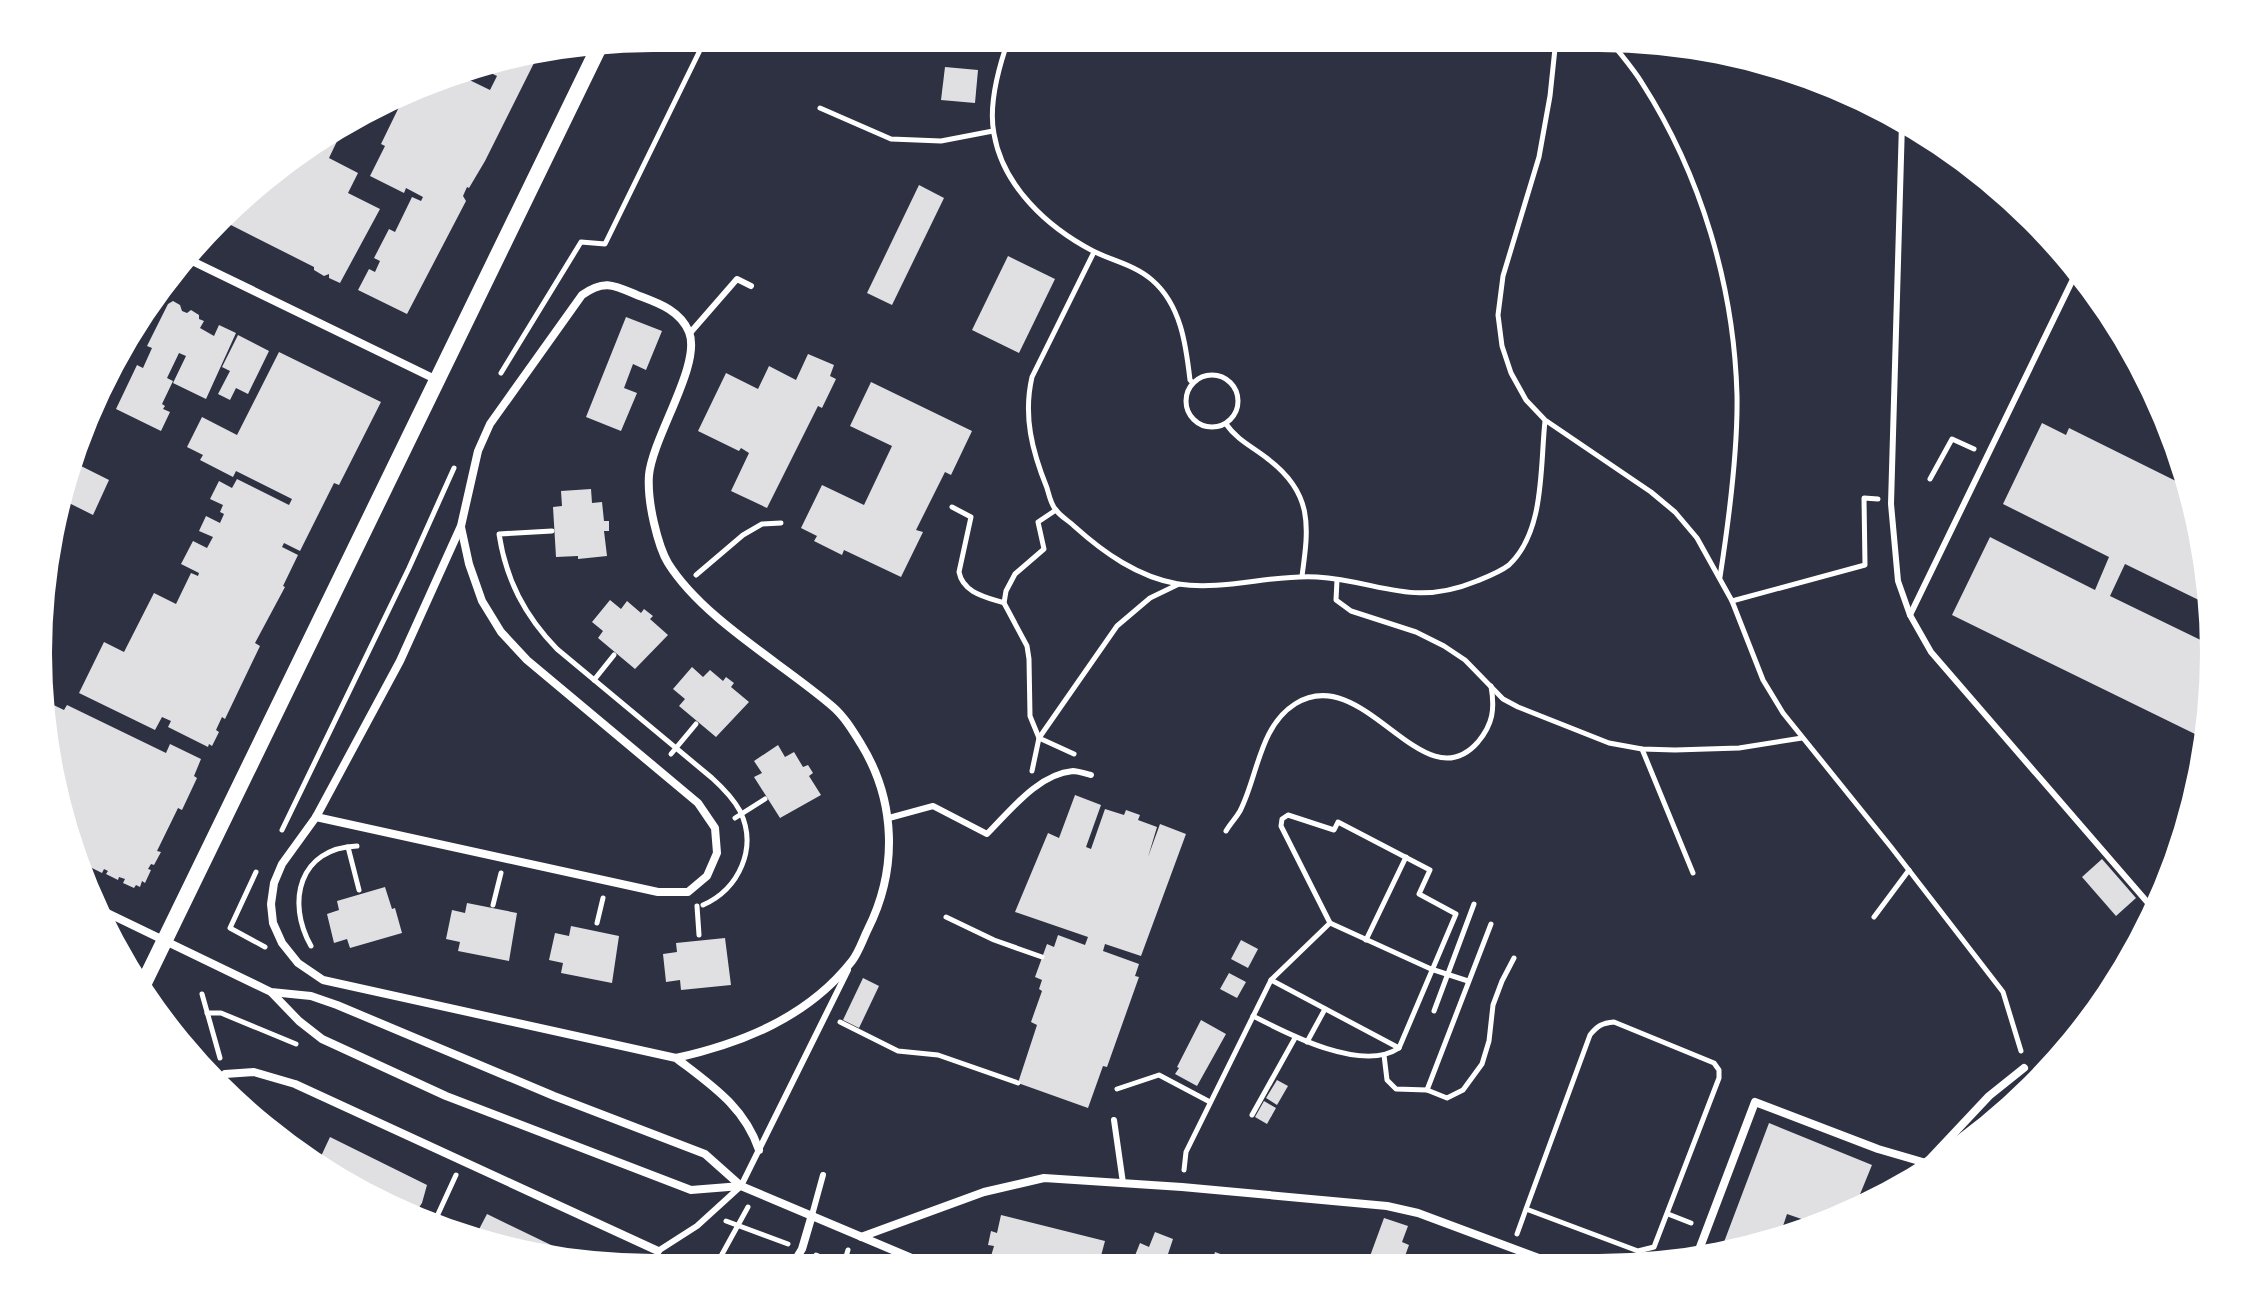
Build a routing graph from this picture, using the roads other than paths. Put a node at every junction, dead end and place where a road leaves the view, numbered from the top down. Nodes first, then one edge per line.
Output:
1 (595, 55) edge
2 (1902, 134) edge
3 (196, 263) edge
4 (2072, 282) edge
5 (751, 286) dead end
6 (690, 333) junction
7 (437, 380) junction
8 (461, 526) junction
9 (1910, 615) junction
10 (1091, 775) dead end
11 (316, 817) junction
12 (889, 818) junction
13 (2146, 901) edge
14 (112, 915) edge
15 (164, 940) junction
16 (854, 959) junction
17 (147, 977) edge
18 (271, 992) junction
19 (676, 1058) junction
20 (2024, 1068) road end
21 (226, 1076) edge
22 (1114, 1120) dead end
23 (1940, 1148) edge
24 (759, 1150) junction
25 (1920, 1161) edge
26 (823, 1175) dead end
27 (1123, 1183) junction
28 (741, 1186) junction
29 (812, 1215) junction
30 (861, 1237) junction
31 (1701, 1245) edge
32 (658, 1251) joint
33 (799, 1254) edge
34 (902, 1254) edge
35 (1528, 1254) edge

1 - 7 main road
2 - 9 lane
3 - 7 street
4 - 9 lane
5 - 6 lane
6 - 8 street
6 - 12 street
7 - 15 main road
8 - 11 street
8 - 11 street
9 - 13 lane
10 - 12 lane
11 - 19 street
12 - 16 street
14 - 15 street
15 - 17 main road
15 - 18 street
16 - 19 street
16 - 24 lane
18 - 28 street
18 - 28 street
19 - 24 street
20 - 23 street
21 - 32 street
22 - 27 lane
24 - 28 lane
25 - 31 street
26 - 29 lane
27 - 30 street
27 - 35 street
28 - 29 street
28 - 32 lane
29 - 30 street
29 - 33 street
30 - 34 street

